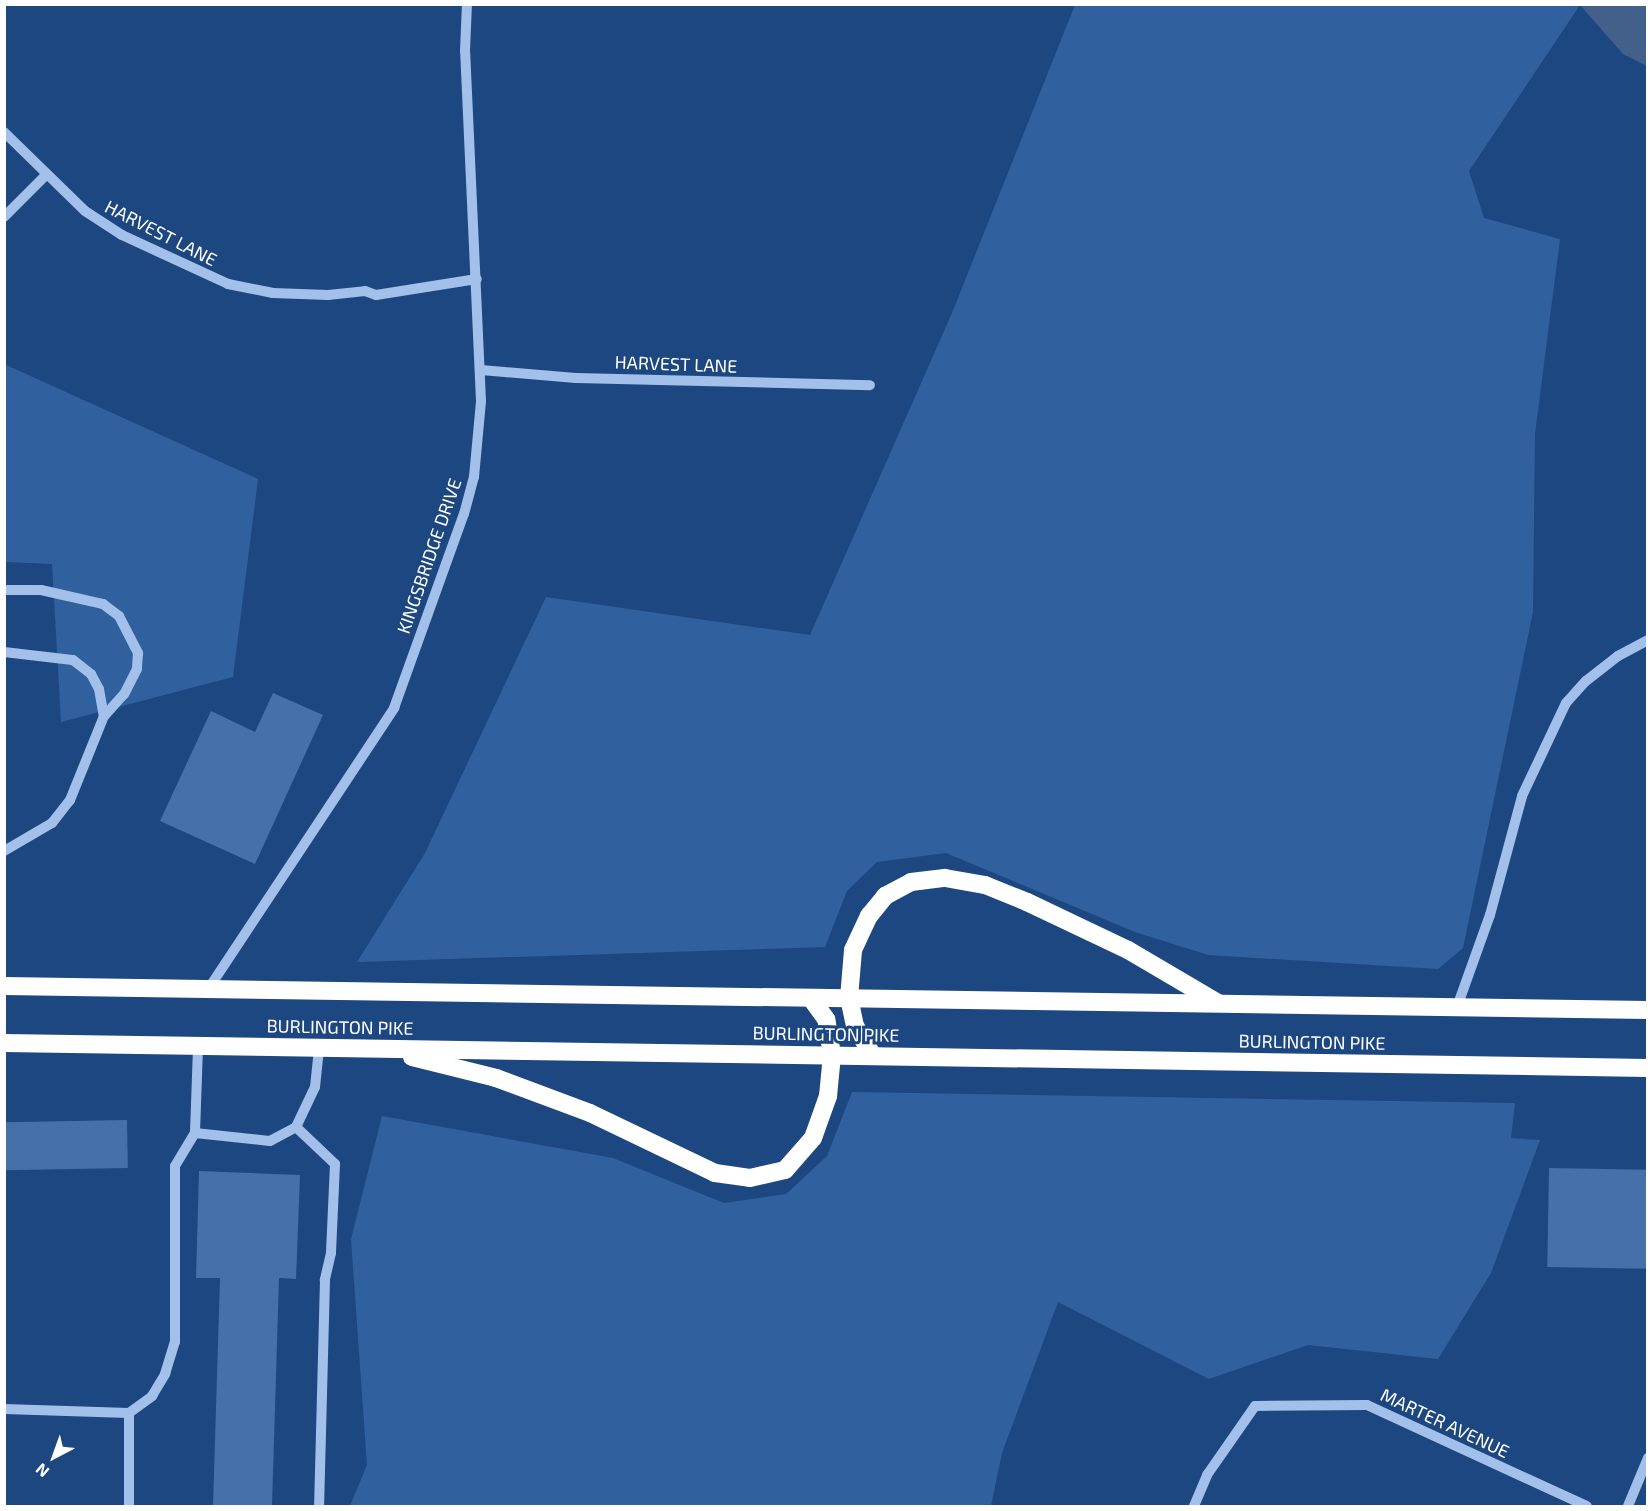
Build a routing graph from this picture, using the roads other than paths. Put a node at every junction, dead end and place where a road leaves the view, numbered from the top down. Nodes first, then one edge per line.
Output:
1 (467, 4) edge
2 (4, 132) edge
3 (46, 175) junction
4 (4, 217) edge
5 (477, 279) junction
6 (481, 370) junction
7 (870, 385) dead end
8 (4, 590) edge
9 (1647, 640) edge
10 (4, 652) edge
11 (104, 716) junction
12 (4, 851) edge
13 (4, 986) edge
14 (209, 988) junction
15 (811, 998) junction
16 (849, 998) junction
17 (1219, 1004) junction
18 (1456, 1007) junction
19 (1647, 1010) edge
20 (4, 1043) edge
21 (198, 1046) junction
22 (319, 1048) junction
23 (381, 1049) junction
24 (832, 1055) junction
25 (873, 1056) junction
26 (1647, 1068) edge
27 (296, 1127) junction
28 (195, 1133) junction
29 (4, 1409) edge
30 (129, 1413) junction
31 (1647, 1458) edge
32 (129, 1506) edge
33 (319, 1506) edge
34 (1194, 1506) edge
35 (1587, 1506) edge
36 (1628, 1506) edge

1 - 5 street, KINGSBRIDGE DRIVE
2 - 3 street, HARVEST LANE
3 - 4 street
3 - 5 street, HARVEST LANE
5 - 6 street, KINGSBRIDGE DRIVE
6 - 7 street, HARVEST LANE
6 - 14 street, KINGSBRIDGE DRIVE
8 - 11 street
9 - 18 street
10 - 11 street
11 - 12 street
13 - 14 highway, BURLINGTON PIKE
14 - 15 highway, BURLINGTON PIKE
15 - 16 highway, BURLINGTON PIKE
15 - 24 highway
16 - 17 highway, BURLINGTON PIKE
16 - 17 highway
16 - 25 highway
17 - 18 highway, BURLINGTON PIKE
18 - 19 highway, BURLINGTON PIKE
20 - 21 highway, BURLINGTON PIKE
21 - 22 highway, BURLINGTON PIKE
21 - 28 street
22 - 23 highway, BURLINGTON PIKE
22 - 27 street
23 - 24 highway, BURLINGTON PIKE
23 - 24 highway
24 - 25 highway, BURLINGTON PIKE
25 - 26 highway, BURLINGTON PIKE
27 - 28 street
27 - 33 street
28 - 30 street
29 - 30 street
30 - 32 street
31 - 36 street
34 - 35 street, MARTER AVENUE

